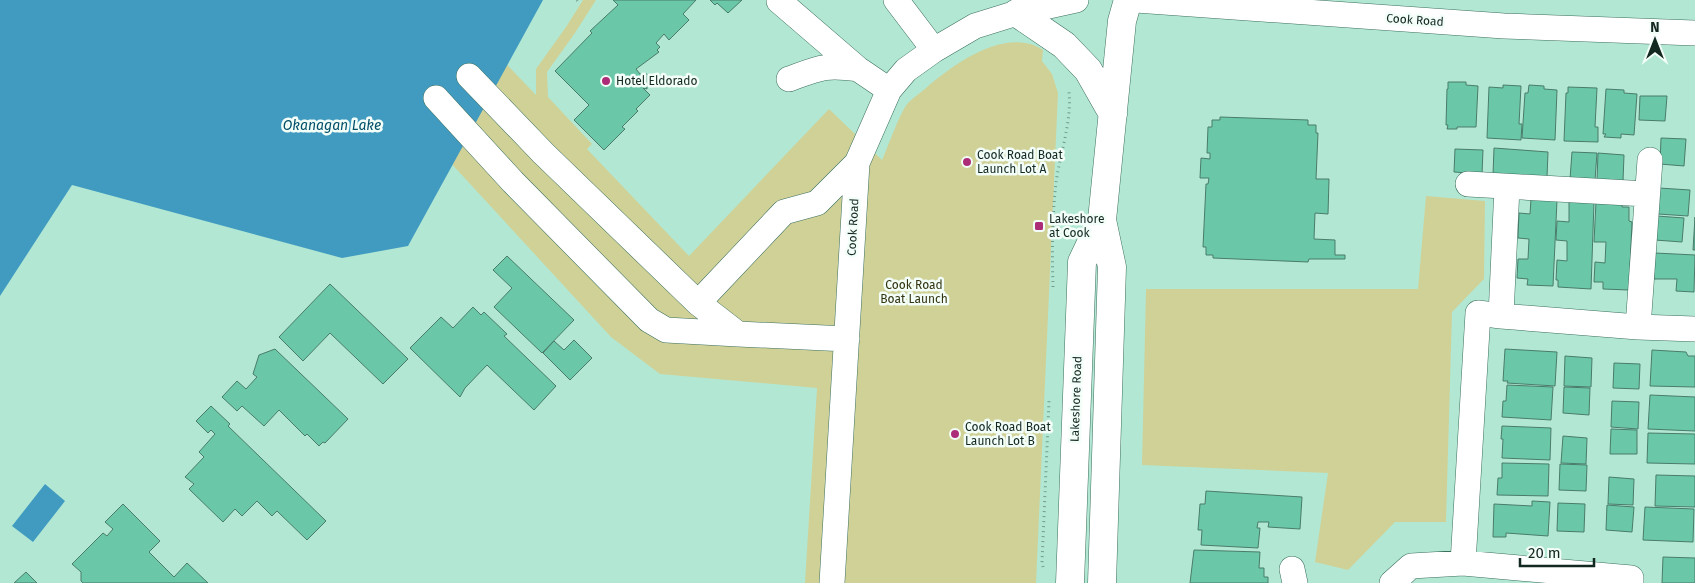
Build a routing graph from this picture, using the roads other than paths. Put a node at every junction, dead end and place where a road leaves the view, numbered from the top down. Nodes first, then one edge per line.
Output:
1 (896, 0) edge
2 (1076, 0) edge
3 (1128, 0) edge
4 (1136, 0) edge
5 (779, 1) edge
6 (1017, 12) junction
7 (1695, 33) edge
8 (934, 50) junction
9 (858, 70) junction
10 (469, 76) dead end
11 (789, 79) dead end
12 (889, 90) junction
13 (436, 98) dead end
14 (1113, 114) junction
15 (1650, 160) dead end
16 (857, 163) junction
17 (1468, 184) dead end
18 (1507, 187) junction
19 (1646, 194) junction
20 (1102, 220) junction
21 (698, 303) junction
22 (1501, 316) junction
23 (1638, 327) junction
24 (1695, 329) edge
25 (738, 334) junction
26 (847, 339) junction
27 (1463, 563) junction
28 (832, 583) edge
29 (1070, 583) edge
30 (1102, 583) edge
31 (1392, 583) edge
32 (1631, 583) edge

1 - 8 street
2 - 6 street, Cook Road
3 - 14 main road, Lakeshore Road
4 - 7 street, Cook Road
5 - 9 street
6 - 8 street, Cook Road
6 - 14 main road
8 - 12 street, Cook Road
9 - 11 street
9 - 12 street
10 - 21 street
12 - 16 street, Cook Road
13 - 25 street
14 - 20 main road, Lakeshore Road
15 - 19 street
16 - 21 street
16 - 26 street, Cook Road
17 - 18 street
18 - 19 street
18 - 22 street
19 - 23 street
20 - 29 main road, Lakeshore Road
20 - 30 main road, Lakeshore Road
21 - 25 street
22 - 23 street
22 - 27 street
23 - 24 street
25 - 26 street
26 - 28 street, Cook Road
27 - 31 street
27 - 32 street

